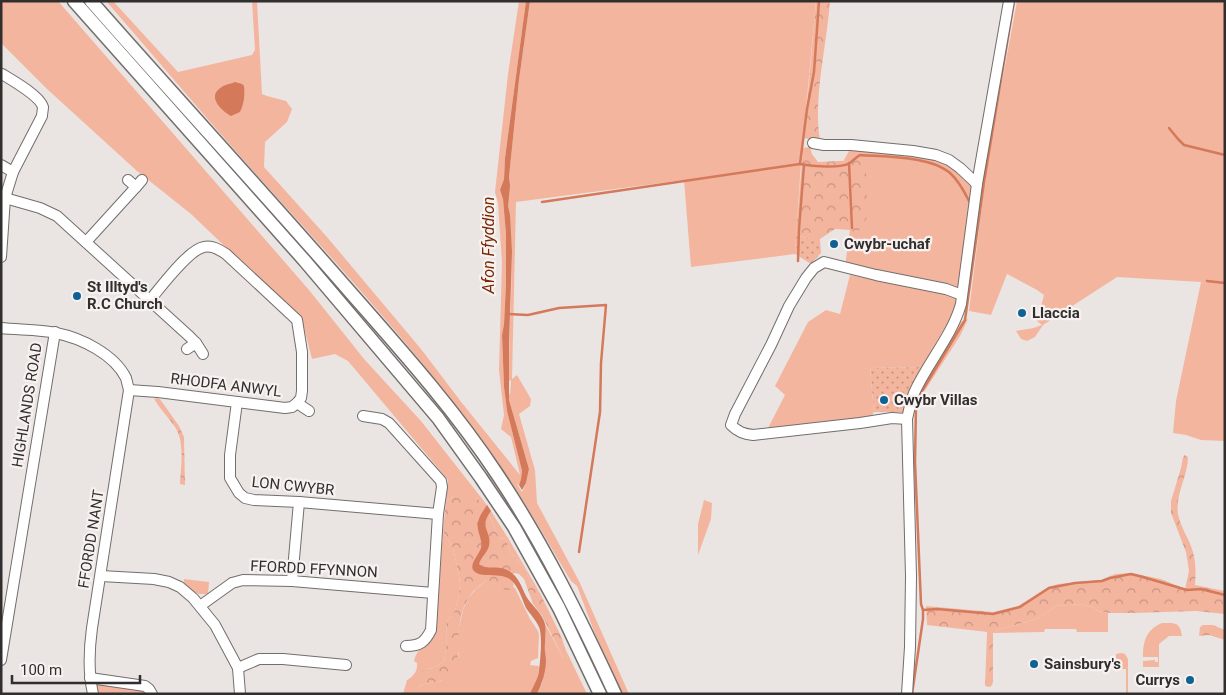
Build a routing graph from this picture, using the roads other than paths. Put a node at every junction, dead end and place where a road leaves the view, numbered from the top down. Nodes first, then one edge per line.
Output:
1 (74, 1) edge
2 (91, 1) edge
3 (1009, 1) edge
4 (2, 74) edge
5 (813, 143) dead end
6 (1, 165) edge
7 (13, 172) junction
8 (135, 182) dead end
9 (977, 184) junction
10 (4, 198) junction
11 (86, 242) junction
12 (1, 257) edge
13 (962, 295) junction
14 (150, 300) junction
15 (1, 328) edge
16 (55, 332) junction
17 (202, 354) dead end
18 (129, 390) junction
19 (237, 402) junction
20 (297, 403) junction
21 (309, 411) dead end
22 (369, 415) dead end
23 (907, 419) junction
24 (299, 502) junction
25 (438, 514) junction
26 (101, 576) junction
27 (292, 581) junction
28 (433, 593) junction
29 (200, 606) junction
30 (411, 649) dead end
31 (1, 660) edge
32 (326, 663) junction
33 (346, 665) dead end
34 (238, 668) junction
35 (335, 674) dead end
36 (90, 678) junction
37 (93, 694) edge
38 (152, 694) edge
39 (240, 694) edge
40 (600, 694) edge
41 (615, 694) edge
42 (908, 694) edge

1 - 40 main road
2 - 41 main road
3 - 9 street
4 - 7 street
5 - 9 street
6 - 7 street
7 - 10 street
8 - 11 street
9 - 13 street
10 - 11 street
10 - 12 street
11 - 14 street
13 - 23 street
13 - 23 street
14 - 17 street
14 - 20 street, RHODFA ANWYL
15 - 16 street
16 - 18 street
16 - 31 street, HIGHLANDS ROAD
18 - 19 street, RHODFA ANWYL
18 - 26 street, FFORDD NANT
19 - 20 street, RHODFA ANWYL
19 - 24 street, LON CWYBR
20 - 21 street
22 - 25 street
23 - 42 street
24 - 25 street, LON CWYBR
24 - 27 street
25 - 28 street
26 - 29 street
26 - 36 street, FFORDD NANT
27 - 28 street, FFORDD FFYNNON
27 - 29 street, FFORDD FFYNNON
28 - 30 street
29 - 34 street
32 - 33 street
32 - 34 street
32 - 35 street
34 - 39 street
36 - 37 street, FFORDD NANT
36 - 38 street

